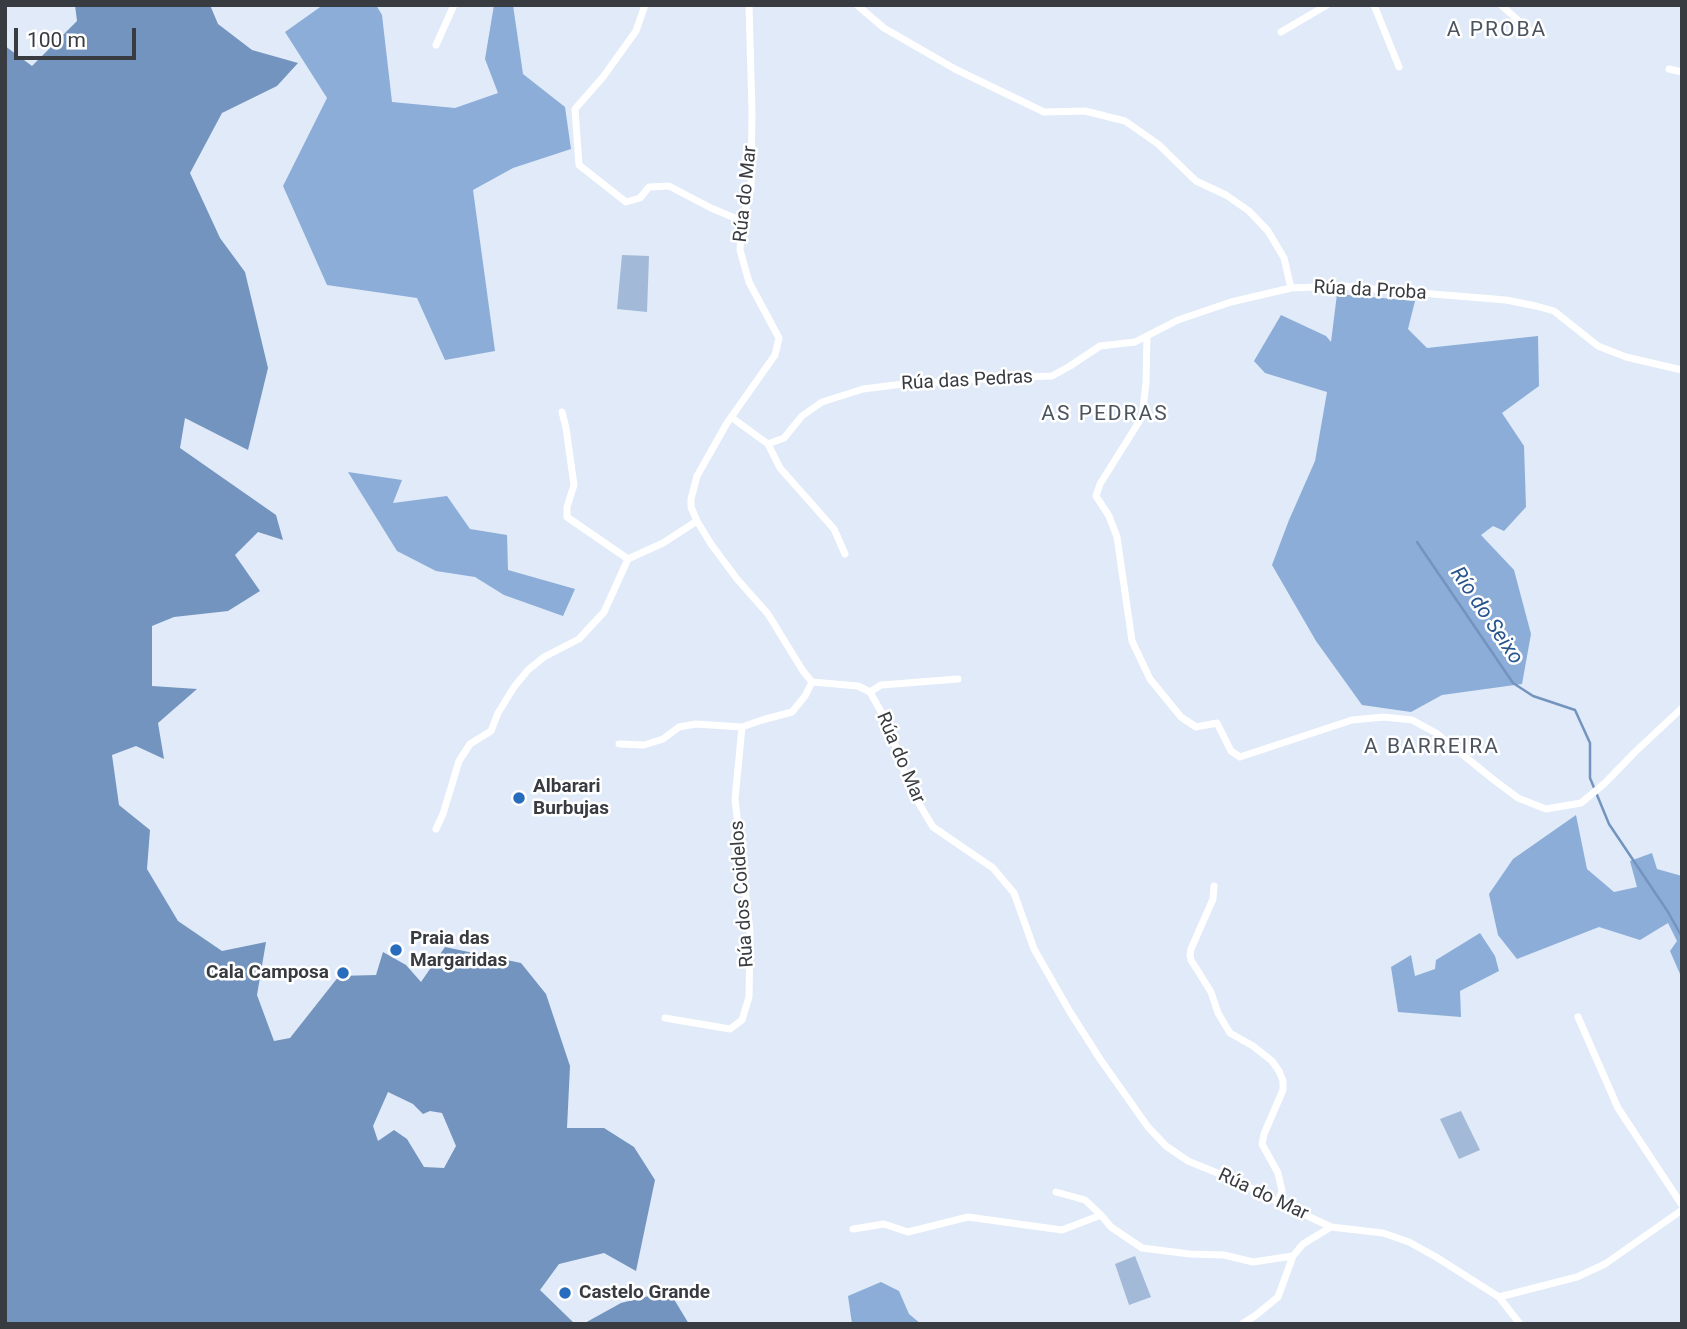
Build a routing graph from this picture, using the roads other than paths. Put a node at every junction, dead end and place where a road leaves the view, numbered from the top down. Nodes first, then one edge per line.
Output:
1 (454, 5) edge
2 (645, 5) edge
3 (748, 5) edge
4 (857, 5) edge
5 (1327, 5) edge
6 (1374, 5) edge
7 (1500, 5) edge
8 (1530, 31) dead end
9 (1281, 32) dead end
10 (436, 45) dead end
11 (1399, 67) dead end
12 (1669, 69) dead end
13 (1682, 72) edge
14 (742, 221) junction
15 (1291, 288) junction
16 (1147, 336) junction
17 (1682, 370) edge
18 (562, 412) dead end
19 (731, 417) junction
20 (768, 444) junction
21 (697, 521) junction
22 (845, 554) dead end
23 (628, 559) junction
24 (958, 679) dead end
25 (812, 682) junction
26 (870, 692) junction
27 (1682, 708) edge
28 (742, 727) junction
29 (620, 744) dead end
30 (436, 829) dead end
31 (1214, 886) dead end
32 (1578, 1017) dead end
33 (665, 1018) dead end
34 (1056, 1192) dead end
35 (1278, 1202) junction
36 (1682, 1208) edge
37 (1101, 1215) junction
38 (1331, 1227) junction
39 (853, 1229) dead end
40 (1293, 1256) junction
41 (1500, 1297) junction
42 (1242, 1324) edge
43 (1520, 1324) edge

1 - 10 street
2 - 14 street
3 - 14 street, Rúa do Mar
4 - 15 street, Rúa da Proba
5 - 9 street
6 - 11 street
7 - 8 street
12 - 13 street
14 - 19 street, Rúa do Mar
15 - 16 street, Rúa das Pedras
15 - 17 street, Rúa da Proba
16 - 20 street, Rúa das Pedras
16 - 27 street
18 - 23 street
19 - 20 street
19 - 21 street, Rúa do Mar
20 - 22 street
21 - 23 street
21 - 25 street, Rúa do Mar
23 - 30 street
24 - 26 street
25 - 26 street, Rúa do Mar
25 - 28 street
26 - 35 street, Rúa do Mar
28 - 29 street
28 - 33 street, Rúa dos Coidelos
31 - 35 street
32 - 36 street
34 - 37 street
35 - 38 street, Rúa do Mar
36 - 41 street
37 - 39 street
37 - 40 street
38 - 40 street
38 - 41 street, Rúa do Mar
40 - 42 street
41 - 43 street, Rúa do Mar

